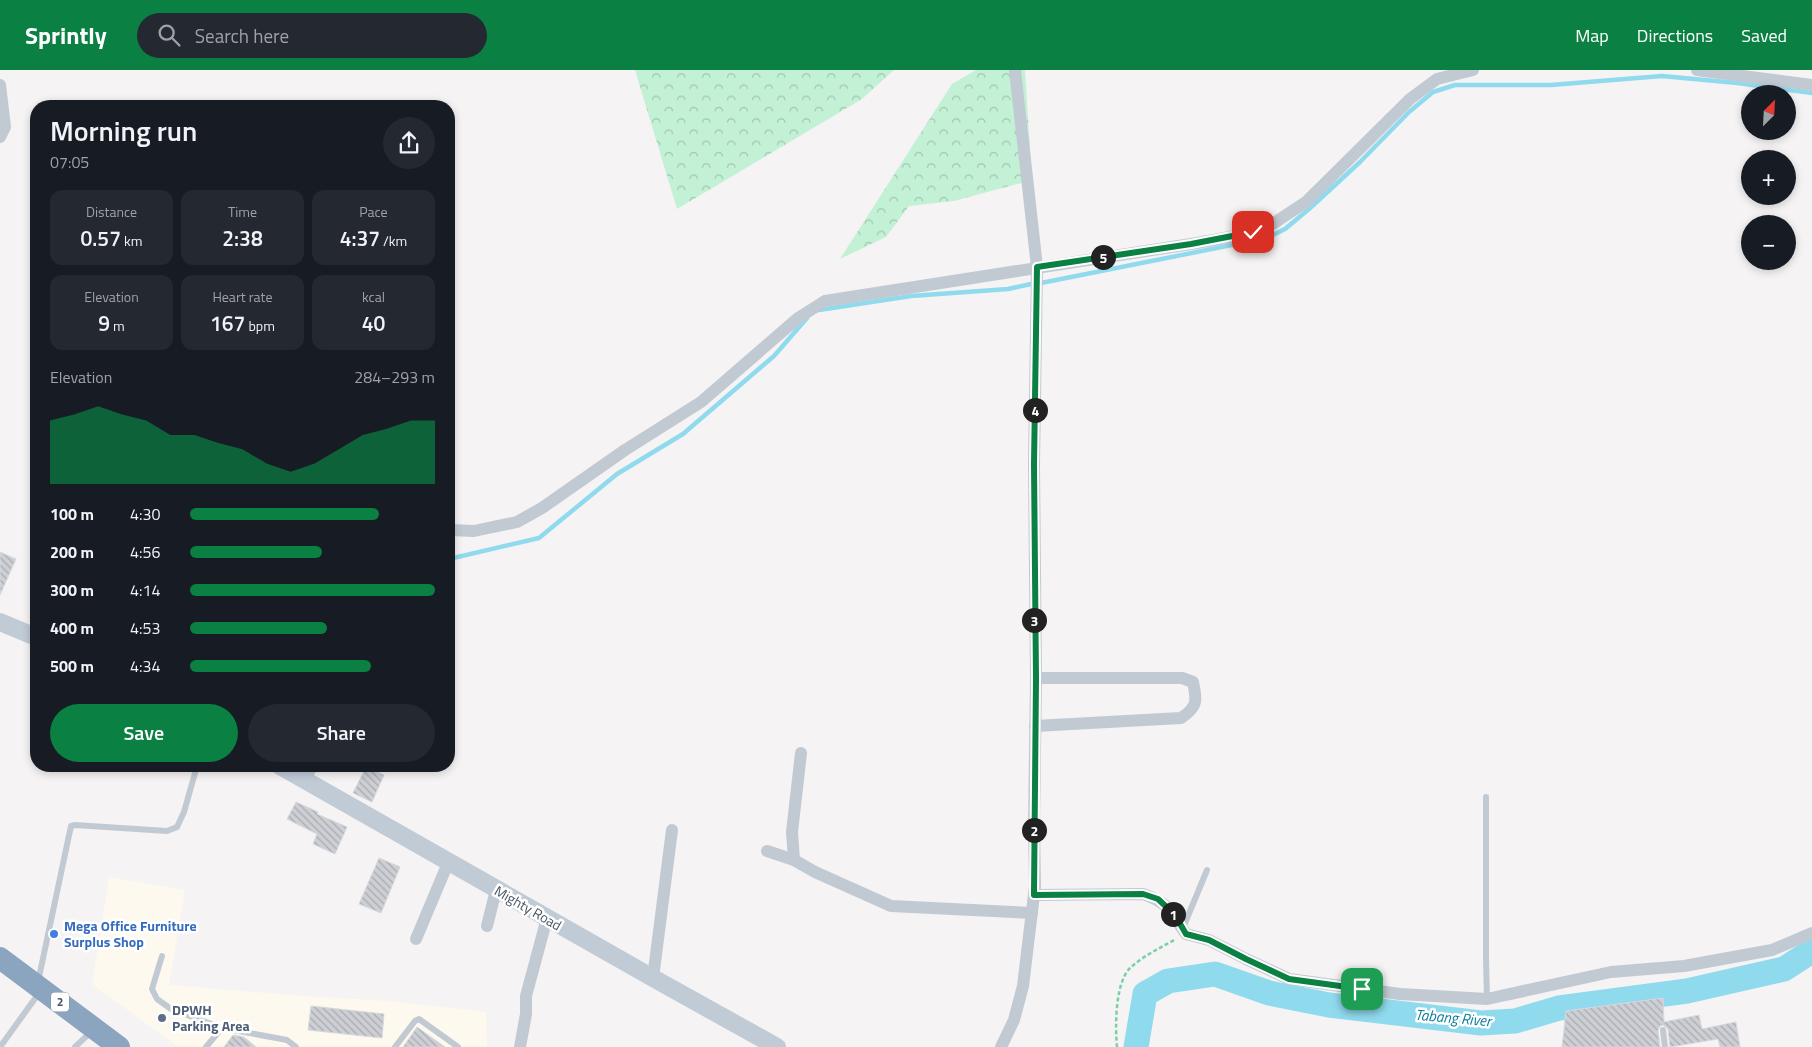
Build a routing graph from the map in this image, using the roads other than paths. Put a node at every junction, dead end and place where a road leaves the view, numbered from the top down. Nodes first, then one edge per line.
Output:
1 (1014, 70) edge
2 (1473, 70) edge
3 (1697, 70) edge
4 (0, 85) edge
5 (1812, 85) edge
6 (0, 137) edge
7 (1037, 267) junction
8 (455, 530) edge
9 (0, 622) edge
10 (30, 634) edge
11 (1036, 678) junction
12 (1035, 726) junction
13 (801, 754) dead end
14 (196, 772) edge
15 (290, 772) edge
16 (312, 772) edge
17 (305, 781) junction
18 (1486, 797) dead end
19 (672, 830) dead end
20 (767, 850) dead end
21 (794, 860) junction
22 (448, 863) junction
23 (1207, 870) dead end
24 (496, 890) junction
25 (1034, 895) junction
26 (1032, 913) junction
27 (547, 918) junction
28 (487, 926) dead end
29 (1184, 932) junction
30 (1812, 933) edge
31 (416, 939) dead end
32 (162, 956) dead end
33 (0, 958) edge
34 (653, 978) junction
35 (40, 988) junction
36 (1487, 999) junction
37 (95, 1028) junction
38 (222, 1028) junction
39 (1663, 1030) dead end
40 (0, 1046) edge
41 (75, 1047) edge
42 (119, 1047) edge
43 (206, 1047) edge
44 (296, 1047) edge
45 (395, 1047) edge
46 (458, 1047) edge
47 (520, 1047) edge
48 (777, 1047) edge
49 (1001, 1047) edge
50 (1665, 1047) edge

1 - 7 street
2 - 7 street
3 - 5 street
4 - 6 street
7 - 8 street
7 - 11 street
9 - 10 street
11 - 12 street
11 - 12 street
12 - 25 street
13 - 21 street
14 - 35 lane
15 - 17 street, Mighty Road
16 - 17 lane
17 - 22 street, Mighty Road
18 - 36 lane
19 - 34 street
20 - 21 street
21 - 26 street
22 - 24 street, Mighty Road
22 - 31 street
23 - 29 lane
24 - 27 street, Mighty Road
24 - 28 street
25 - 26 street
25 - 29 street
26 - 49 street
27 - 34 street, Mighty Road
27 - 47 street
29 - 36 street
30 - 36 street
32 - 38 lane
33 - 35 highway, 2
34 - 48 street, Mighty Road
35 - 37 highway, 2
35 - 40 lane
37 - 41 lane
37 - 42 highway, 2
38 - 43 lane
38 - 44 lane
39 - 50 lane
45 - 46 lane

